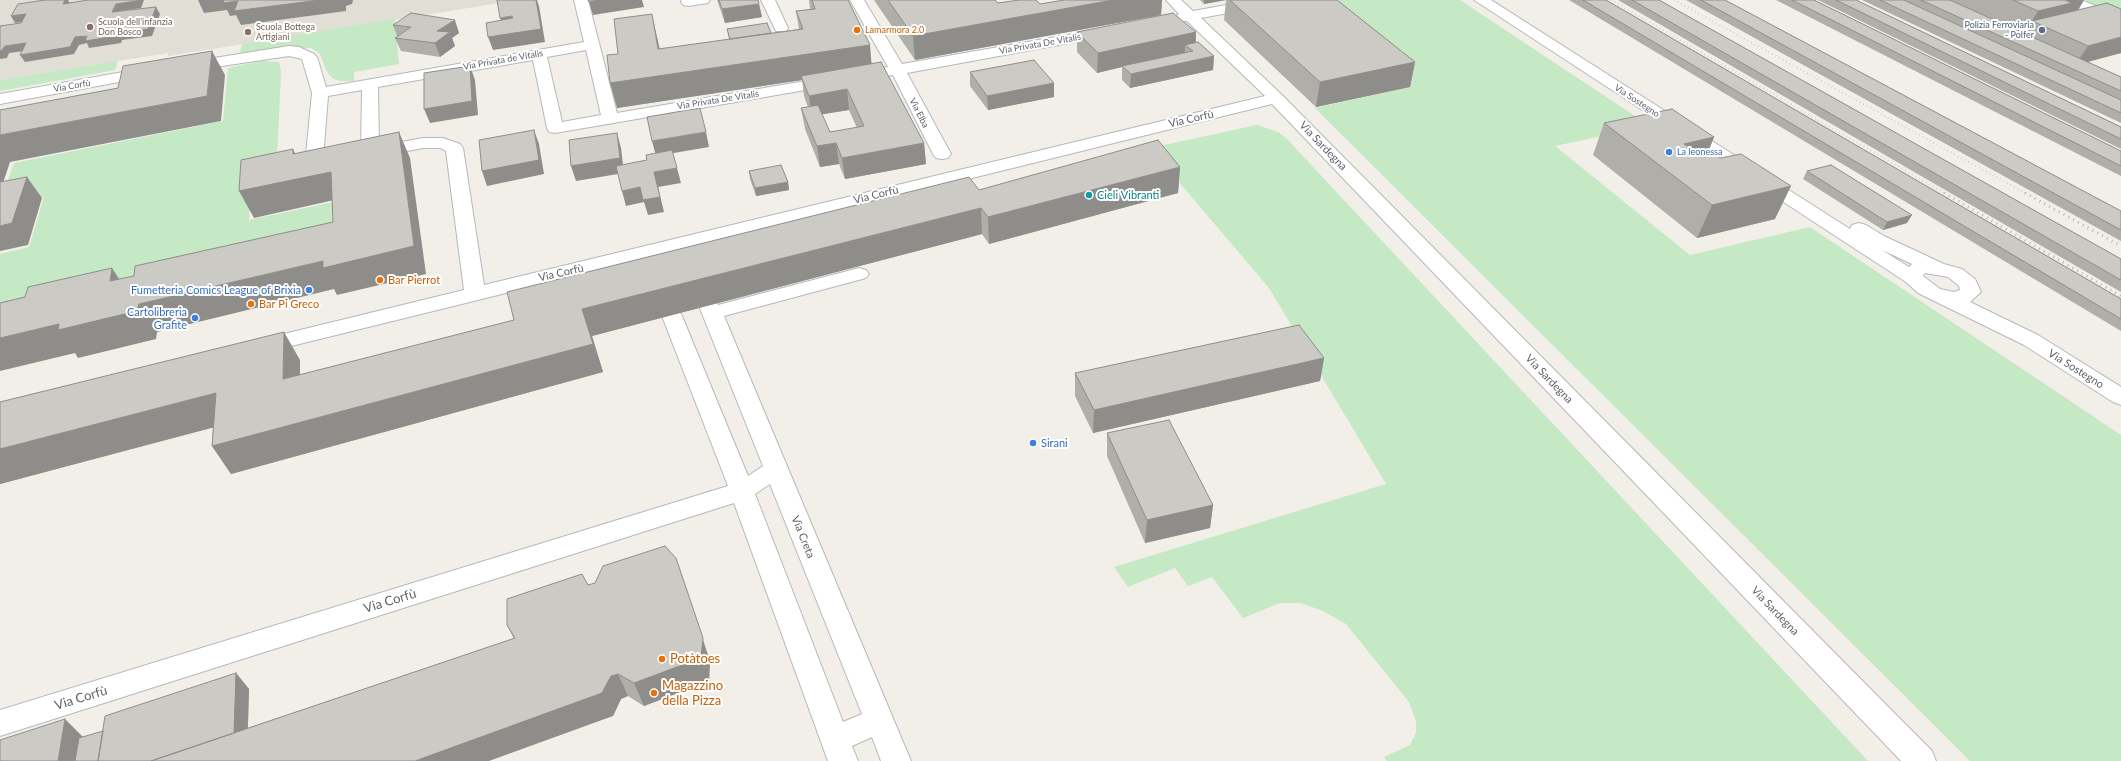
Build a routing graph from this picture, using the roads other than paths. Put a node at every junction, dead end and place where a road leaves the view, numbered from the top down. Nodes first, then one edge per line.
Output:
1 (581, 0) edge
2 (703, 0) edge
3 (768, 0) edge
4 (857, 0) edge
5 (1277, 0) edge
6 (1481, 0) edge
7 (1500, 0) edge
8 (2068, 0) edge
9 (688, 2) dead end
10 (1170, 10) edge
11 (1190, 17) junction
12 (2121, 22) edge
13 (781, 28) dead end
14 (1121, 29) edge
15 (591, 45) junction
16 (539, 54) junction
17 (897, 70) junction
18 (370, 84) junction
19 (320, 93) junction
20 (1276, 98) junction
21 (0, 99) edge
22 (610, 118) junction
23 (942, 154) dead end
24 (356, 156) junction
25 (684, 243) junction
26 (648, 252) junction
27 (690, 262) edge
28 (1937, 268) junction
29 (655, 271) edge
30 (859, 274) dead end
31 (1913, 278) junction
32 (1971, 292) junction
33 (475, 293) junction
34 (1944, 297) junction
35 (672, 316) dead end
36 (2031, 340) junction
37 (245, 351) edge
38 (2121, 397) edge
39 (776, 469) junction
40 (742, 491) junction
41 (878, 721) junction
42 (0, 723) edge
43 (839, 750) edge
44 (896, 761) edge
45 (1921, 761) edge

1 - 15 street
2 - 9 street
3 - 13 street
4 - 17 street
5 - 11 street
6 - 31 street, Via Sostegno
7 - 28 street, Via Sostegno
8 - 12 street
10 - 11 street, Via Sardegna
11 - 20 street, Via Sardegna
14 - 17 street, Via Privata De Vitalis
15 - 16 street, Via Privata de Vitalis
15 - 22 street
16 - 18 street, Via Privata de Vitalis
16 - 22 street, Via Privata De Vitalis
17 - 22 street, Via Privata De Vitalis
17 - 23 street, Via Elba
18 - 19 street, Via Privata de Vitalis
18 - 24 street
19 - 21 street, Via Corfù
19 - 24 street
20 - 25 street, Via Corfù
20 - 45 street, Via Sardegna
24 - 33 street
25 - 26 street, Via Corfù
25 - 27 street
26 - 29 street
26 - 33 street, Via Corfù
28 - 31 street, Via Sostegno
28 - 32 street, Via Sostegno
30 - 39 street, Via Creta
31 - 34 street, Via Sostegno
32 - 34 street, Via Sostegno
32 - 36 street, Via Sostegno
33 - 37 street, Via Corfù
34 - 36 street, Via Sostegno
35 - 40 street
36 - 38 street, Via Sostegno
39 - 40 street, Via Corfù
39 - 41 street, Via Creta
40 - 42 street, Via Corfù
40 - 43 street
41 - 43 street
41 - 44 street, Via Creta

